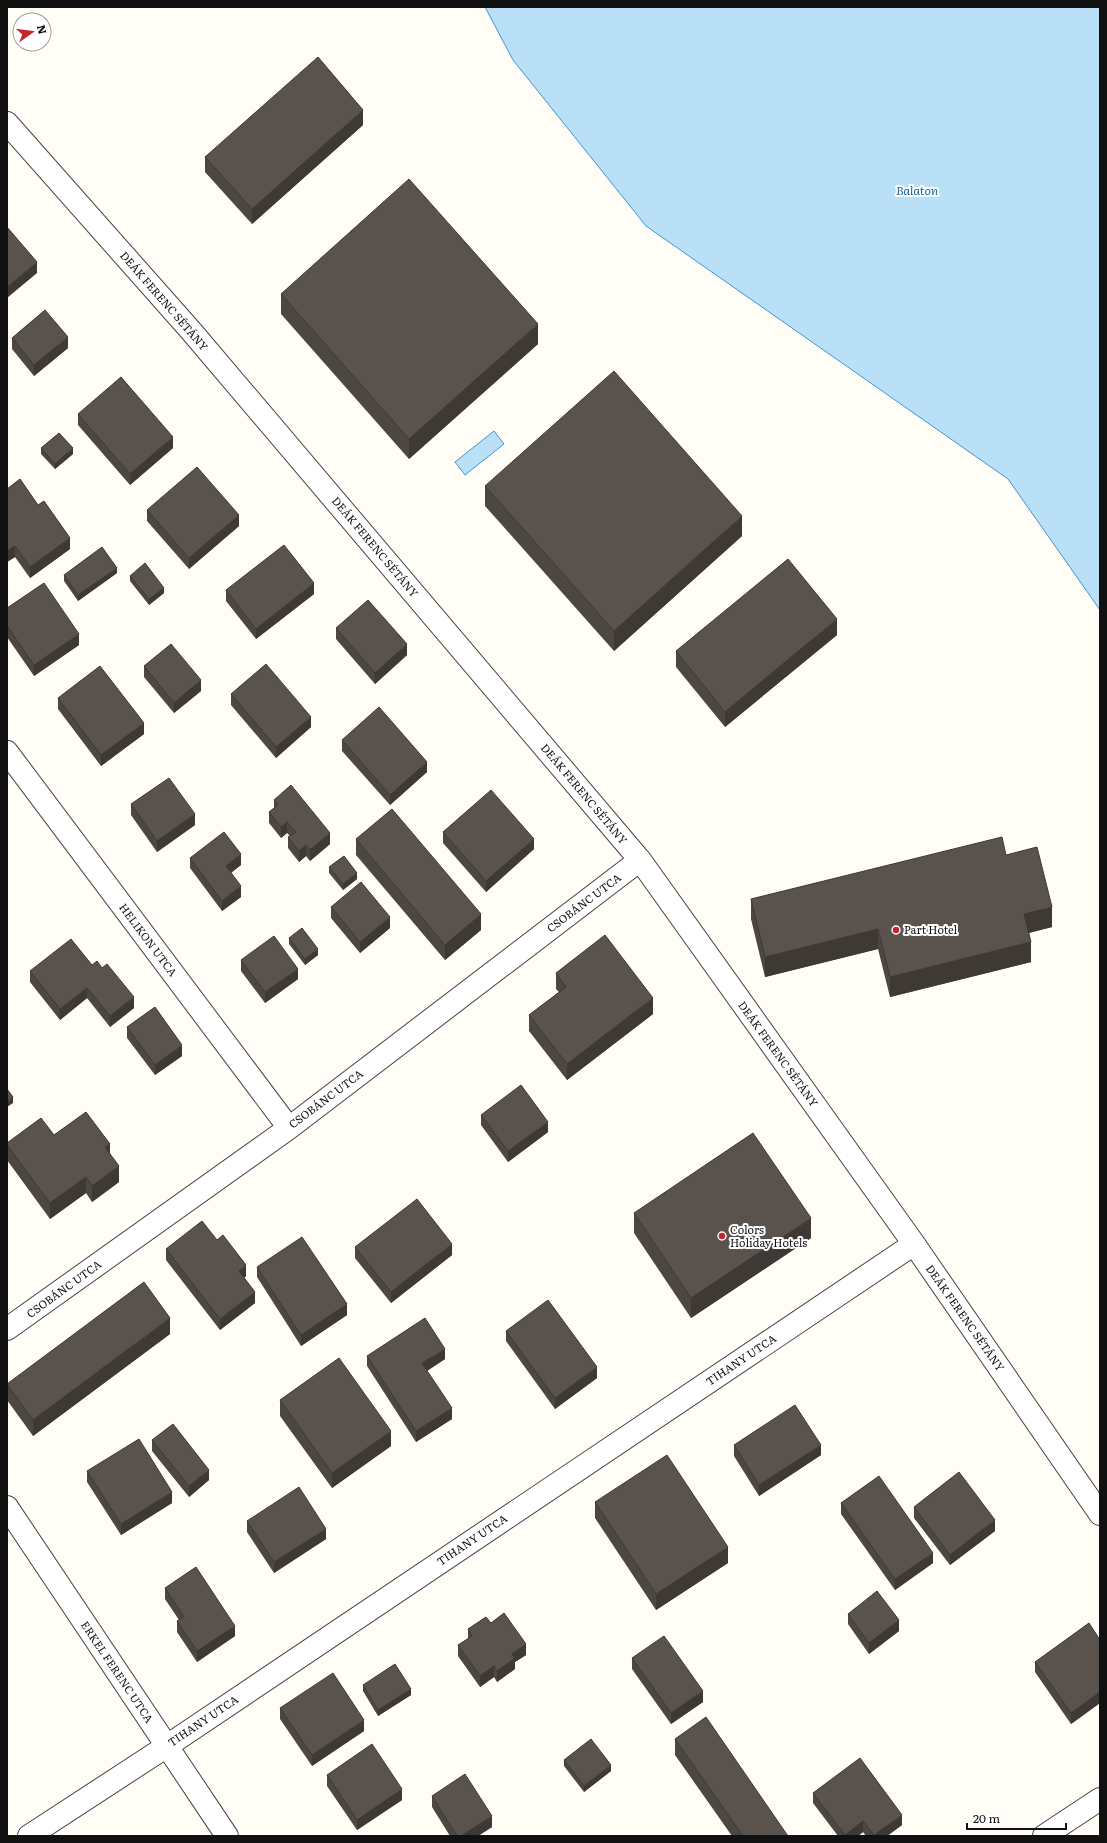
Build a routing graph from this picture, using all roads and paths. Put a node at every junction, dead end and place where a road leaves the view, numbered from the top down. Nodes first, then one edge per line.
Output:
1 (7, 123) edge
2 (7, 752) edge
3 (640, 860) junction
4 (289, 1128) junction
5 (914, 1244) junction
6 (7, 1330) edge
7 (7, 1507) edge
8 (1100, 1514) edge
9 (167, 1746) junction
10 (1100, 1799) edge
11 (30, 1836) edge
12 (227, 1836) edge
13 (1044, 1836) edge

1 - 3 street, DEÁK FERENC SÉTÁNY
2 - 4 street, HELIKON UTCA
3 - 4 street, CSOBÁNC UTCA
3 - 5 street, DEÁK FERENC SÉTÁNY
4 - 6 street, CSOBÁNC UTCA
5 - 8 street, DEÁK FERENC SÉTÁNY
5 - 9 street, TIHANY UTCA
7 - 9 street, ERKEL FERENC UTCA
9 - 11 street, TIHANY UTCA
9 - 12 street, ERKEL FERENC UTCA
10 - 13 street

